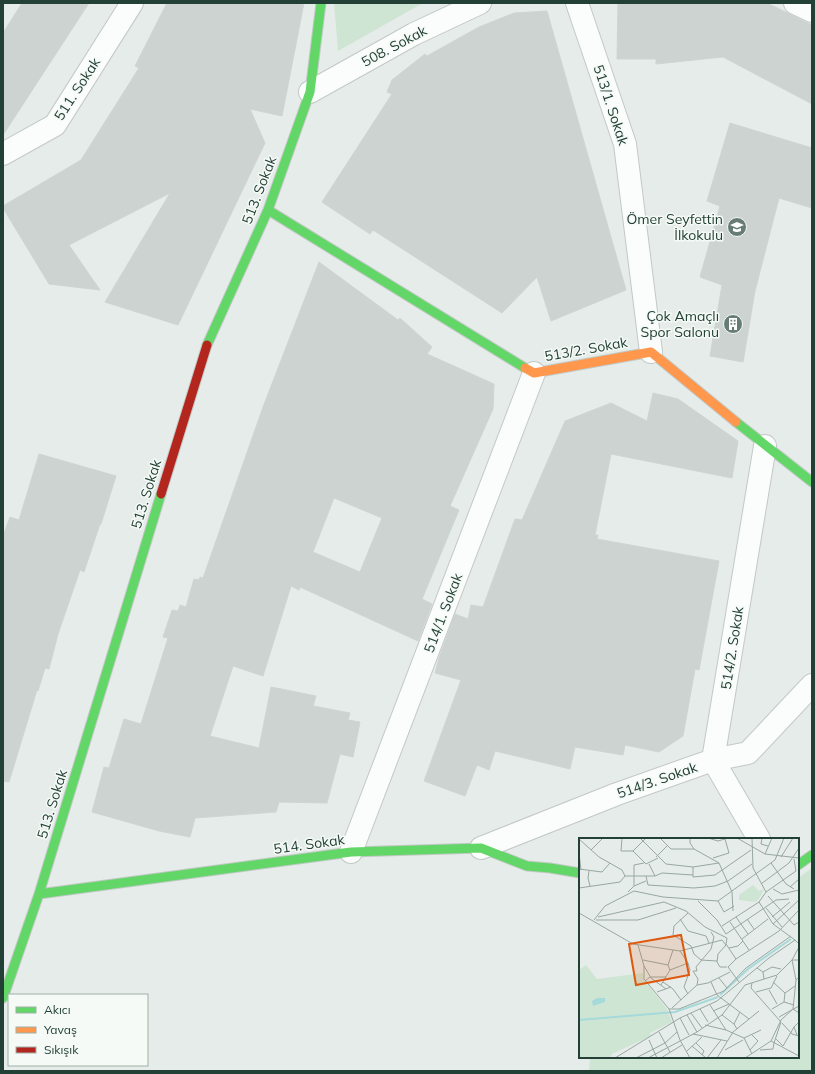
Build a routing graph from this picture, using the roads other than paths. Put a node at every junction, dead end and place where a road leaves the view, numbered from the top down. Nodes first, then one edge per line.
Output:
1 (132, 3) edge
2 (321, 3) edge
3 (480, 3) edge
4 (577, 3) edge
5 (795, 3) edge
6 (812, 11) edge
7 (310, 92) junction
8 (3, 154) edge
9 (268, 210) junction
10 (651, 352) junction
11 (534, 373) junction
12 (765, 446) junction
13 (812, 482) edge
14 (812, 685) edge
15 (713, 760) junction
16 (758, 838) edge
17 (481, 848) junction
18 (351, 852) junction
19 (812, 855) edge
20 (799, 864) edge
21 (579, 873) edge
22 (39, 894) junction
23 (3, 998) edge

1 - 8 street, 511. Sokak
2 - 7 street, 513. Sokak
3 - 7 street, 508. Sokak
4 - 10 street, 513/1. Sokak
5 - 6 street
7 - 9 street, 513. Sokak
9 - 11 street, 513/2. Sokak
9 - 22 street, 513. Sokak
10 - 11 street, 513/2. Sokak
10 - 12 street
11 - 18 street, 514/1. Sokak
12 - 13 street
12 - 15 street, 514/2. Sokak
14 - 15 street, 514/3. Sokak
15 - 16 street
15 - 17 street, 514/3. Sokak
17 - 18 street, 514. Sokak
17 - 21 street, 514. Sokak
18 - 22 street, 514. Sokak
19 - 20 street
22 - 23 street, 513. Sokak

